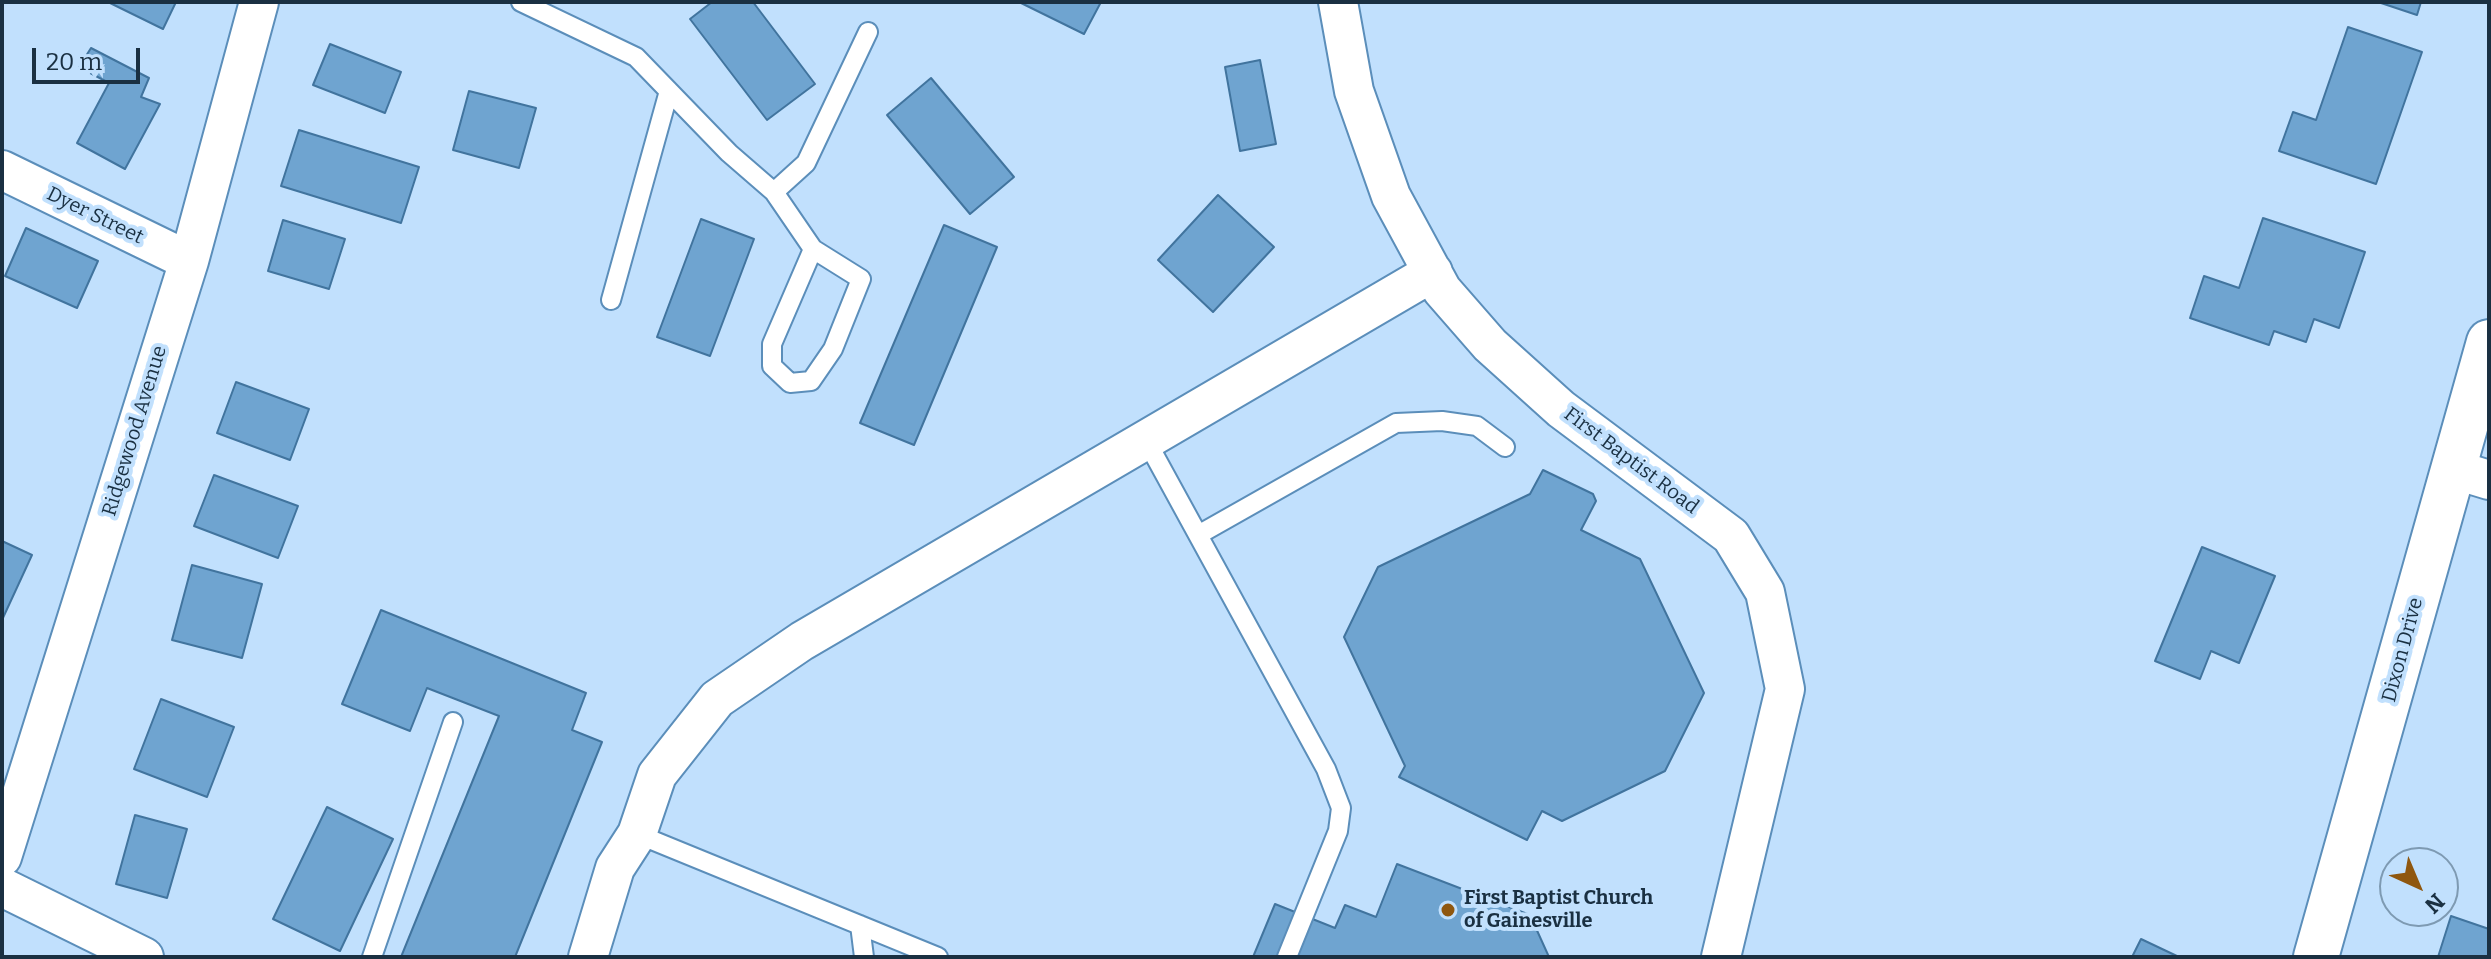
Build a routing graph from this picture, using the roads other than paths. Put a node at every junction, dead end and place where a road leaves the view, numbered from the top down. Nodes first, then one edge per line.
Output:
1 (259, 2) edge
2 (521, 2) edge
3 (1338, 2) edge
4 (868, 32) dead end
5 (669, 91) junction
6 (2, 170) edge
7 (774, 192) junction
8 (813, 249) junction
9 (189, 261) junction
10 (1433, 272) junction
11 (611, 300) dead end
12 (2489, 342) edge
13 (1146, 440) junction
14 (1505, 447) dead end
15 (2471, 474) edge
16 (1198, 535) junction
17 (453, 722) dead end
18 (637, 834) junction
19 (2, 857) edge
20 (2, 887) edge
21 (860, 925) junction
22 (144, 957) edge
23 (372, 957) edge
24 (588, 957) edge
25 (864, 957) edge
26 (938, 957) edge
27 (1287, 957) edge
28 (1721, 957) edge
29 (2316, 957) edge

1 - 9 street, Ridgewood Avenue
2 - 5 lane
3 - 10 street, First Baptist Road
4 - 7 lane
5 - 7 lane
5 - 11 lane
6 - 9 street, Dyer Street
7 - 8 lane
8 - 8 lane
9 - 19 street, Ridgewood Avenue
10 - 13 street
10 - 28 street, First Baptist Road
12 - 15 street, Dixon Drive
13 - 16 lane
13 - 18 street
14 - 16 lane
15 - 29 street, Dixon Drive
16 - 27 lane
17 - 23 lane
18 - 21 lane
18 - 24 street
20 - 22 street
21 - 25 lane
21 - 26 lane

